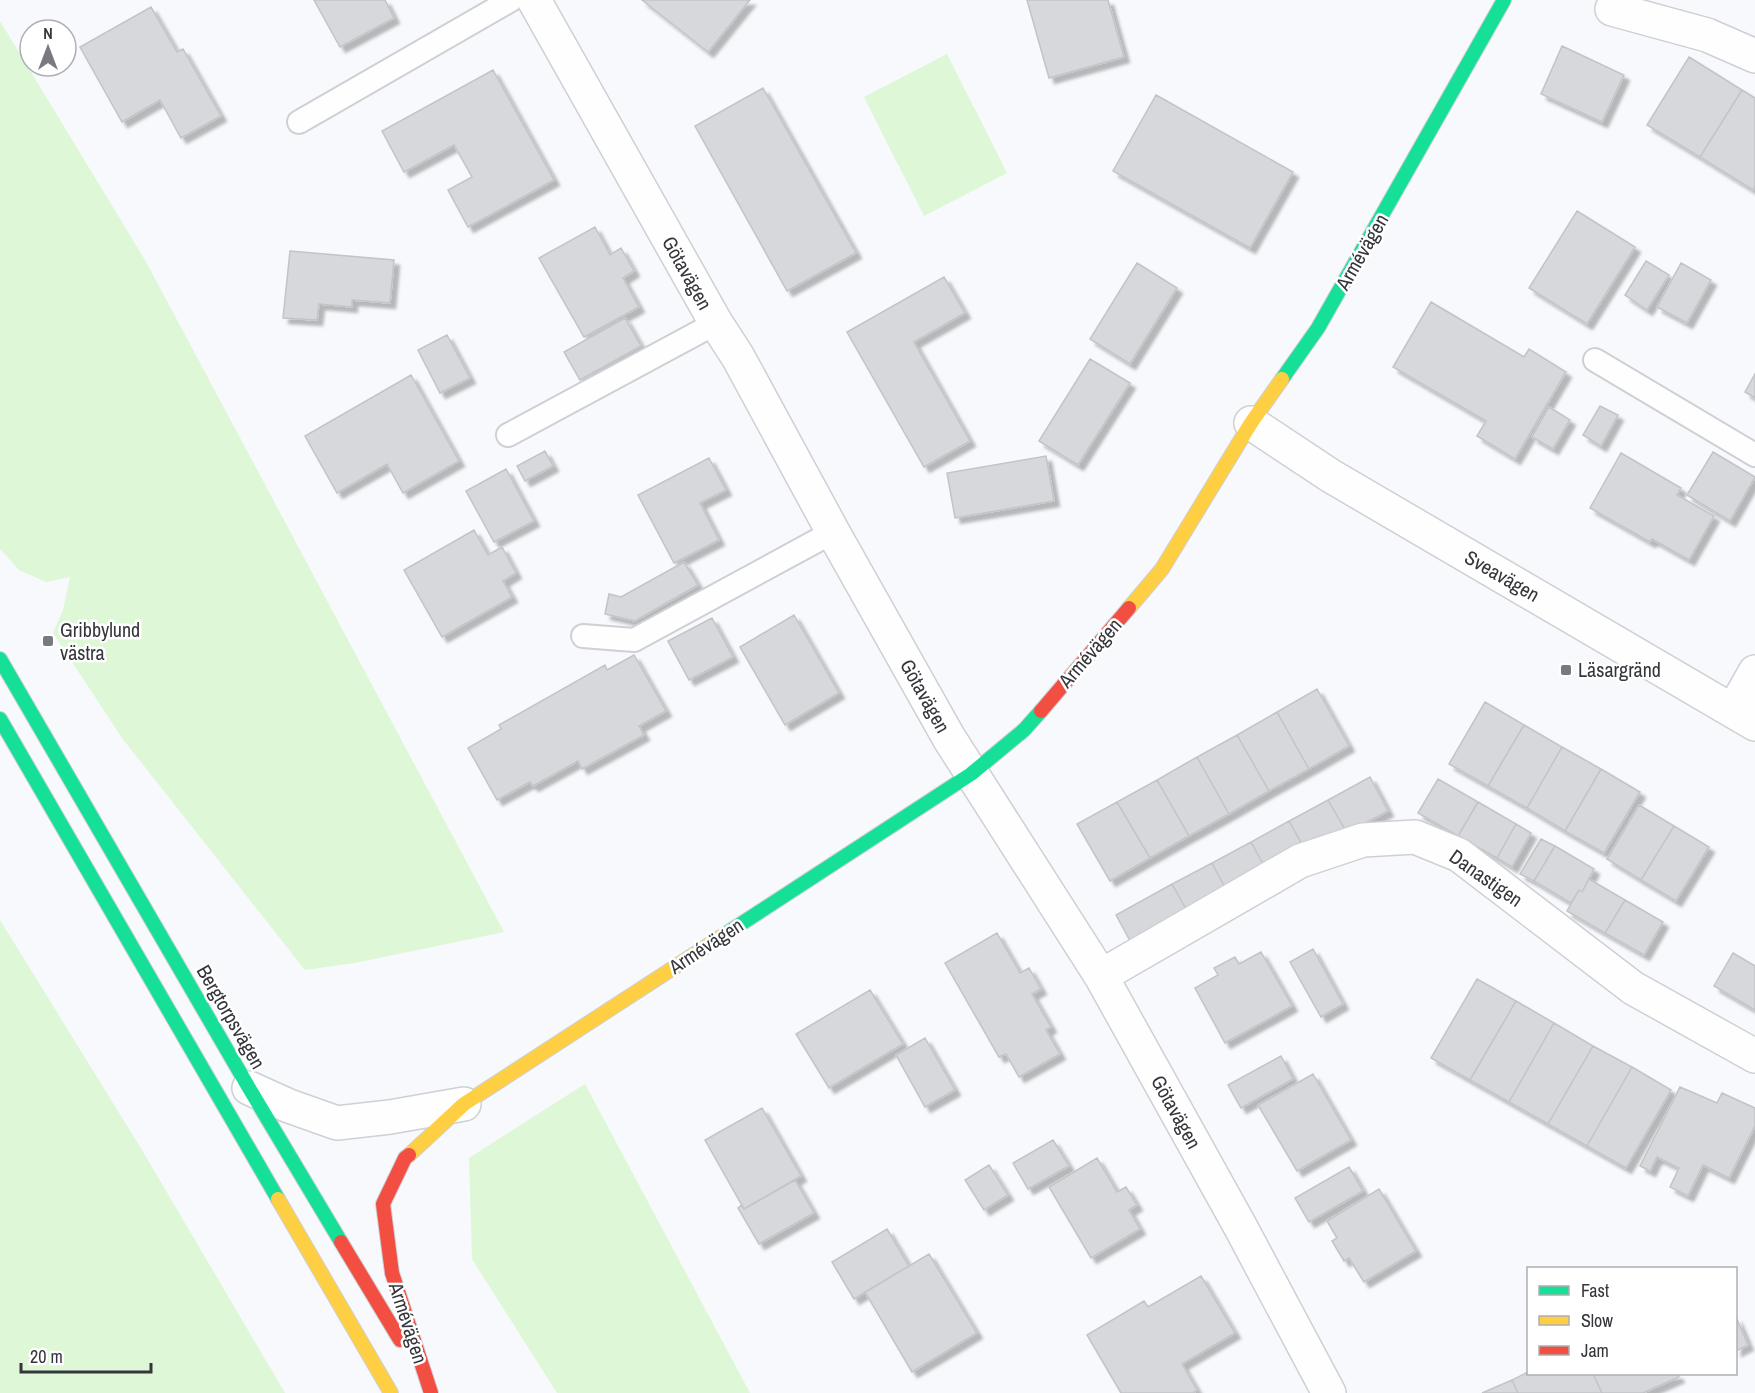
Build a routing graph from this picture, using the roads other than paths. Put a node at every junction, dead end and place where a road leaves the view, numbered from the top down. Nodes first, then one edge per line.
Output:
1 (511, 0) edge
2 (534, 0) edge
3 (1504, 0) edge
4 (1606, 3) edge
5 (1755, 56) edge
6 (299, 122) dead end
7 (716, 323) junction
8 (1596, 360) dead end
9 (1251, 423) junction
10 (508, 435) dead end
11 (1755, 455) edge
12 (833, 532) junction
13 (583, 636) dead end
14 (0, 659) edge
15 (1755, 672) edge
16 (1744, 717) edge
17 (0, 719) edge
18 (971, 774) junction
19 (1101, 976) junction
20 (1755, 1056) edge
21 (249, 1088) junction
22 (464, 1104) junction
23 (1323, 1391) edge
24 (391, 1393) edge
25 (431, 1393) edge

1 - 6 lane
2 - 7 street, Götavägen
3 - 9 street, Armévägen
4 - 5 street
7 - 10 lane
7 - 12 street, Götavägen
8 - 11 lane
9 - 16 street, Sveavägen
9 - 18 street, Armévägen
12 - 13 lane
12 - 18 street, Götavägen
14 - 21 street, Bergtorpsvägen
15 - 16 street
17 - 24 street
18 - 19 street, Götavägen
18 - 22 street, Armévägen
19 - 20 street, Danastigen
19 - 23 street, Götavägen
21 - 22 street, Armévägen
21 - 25 street, Bergtorpsvägen
22 - 25 street, Armévägen

